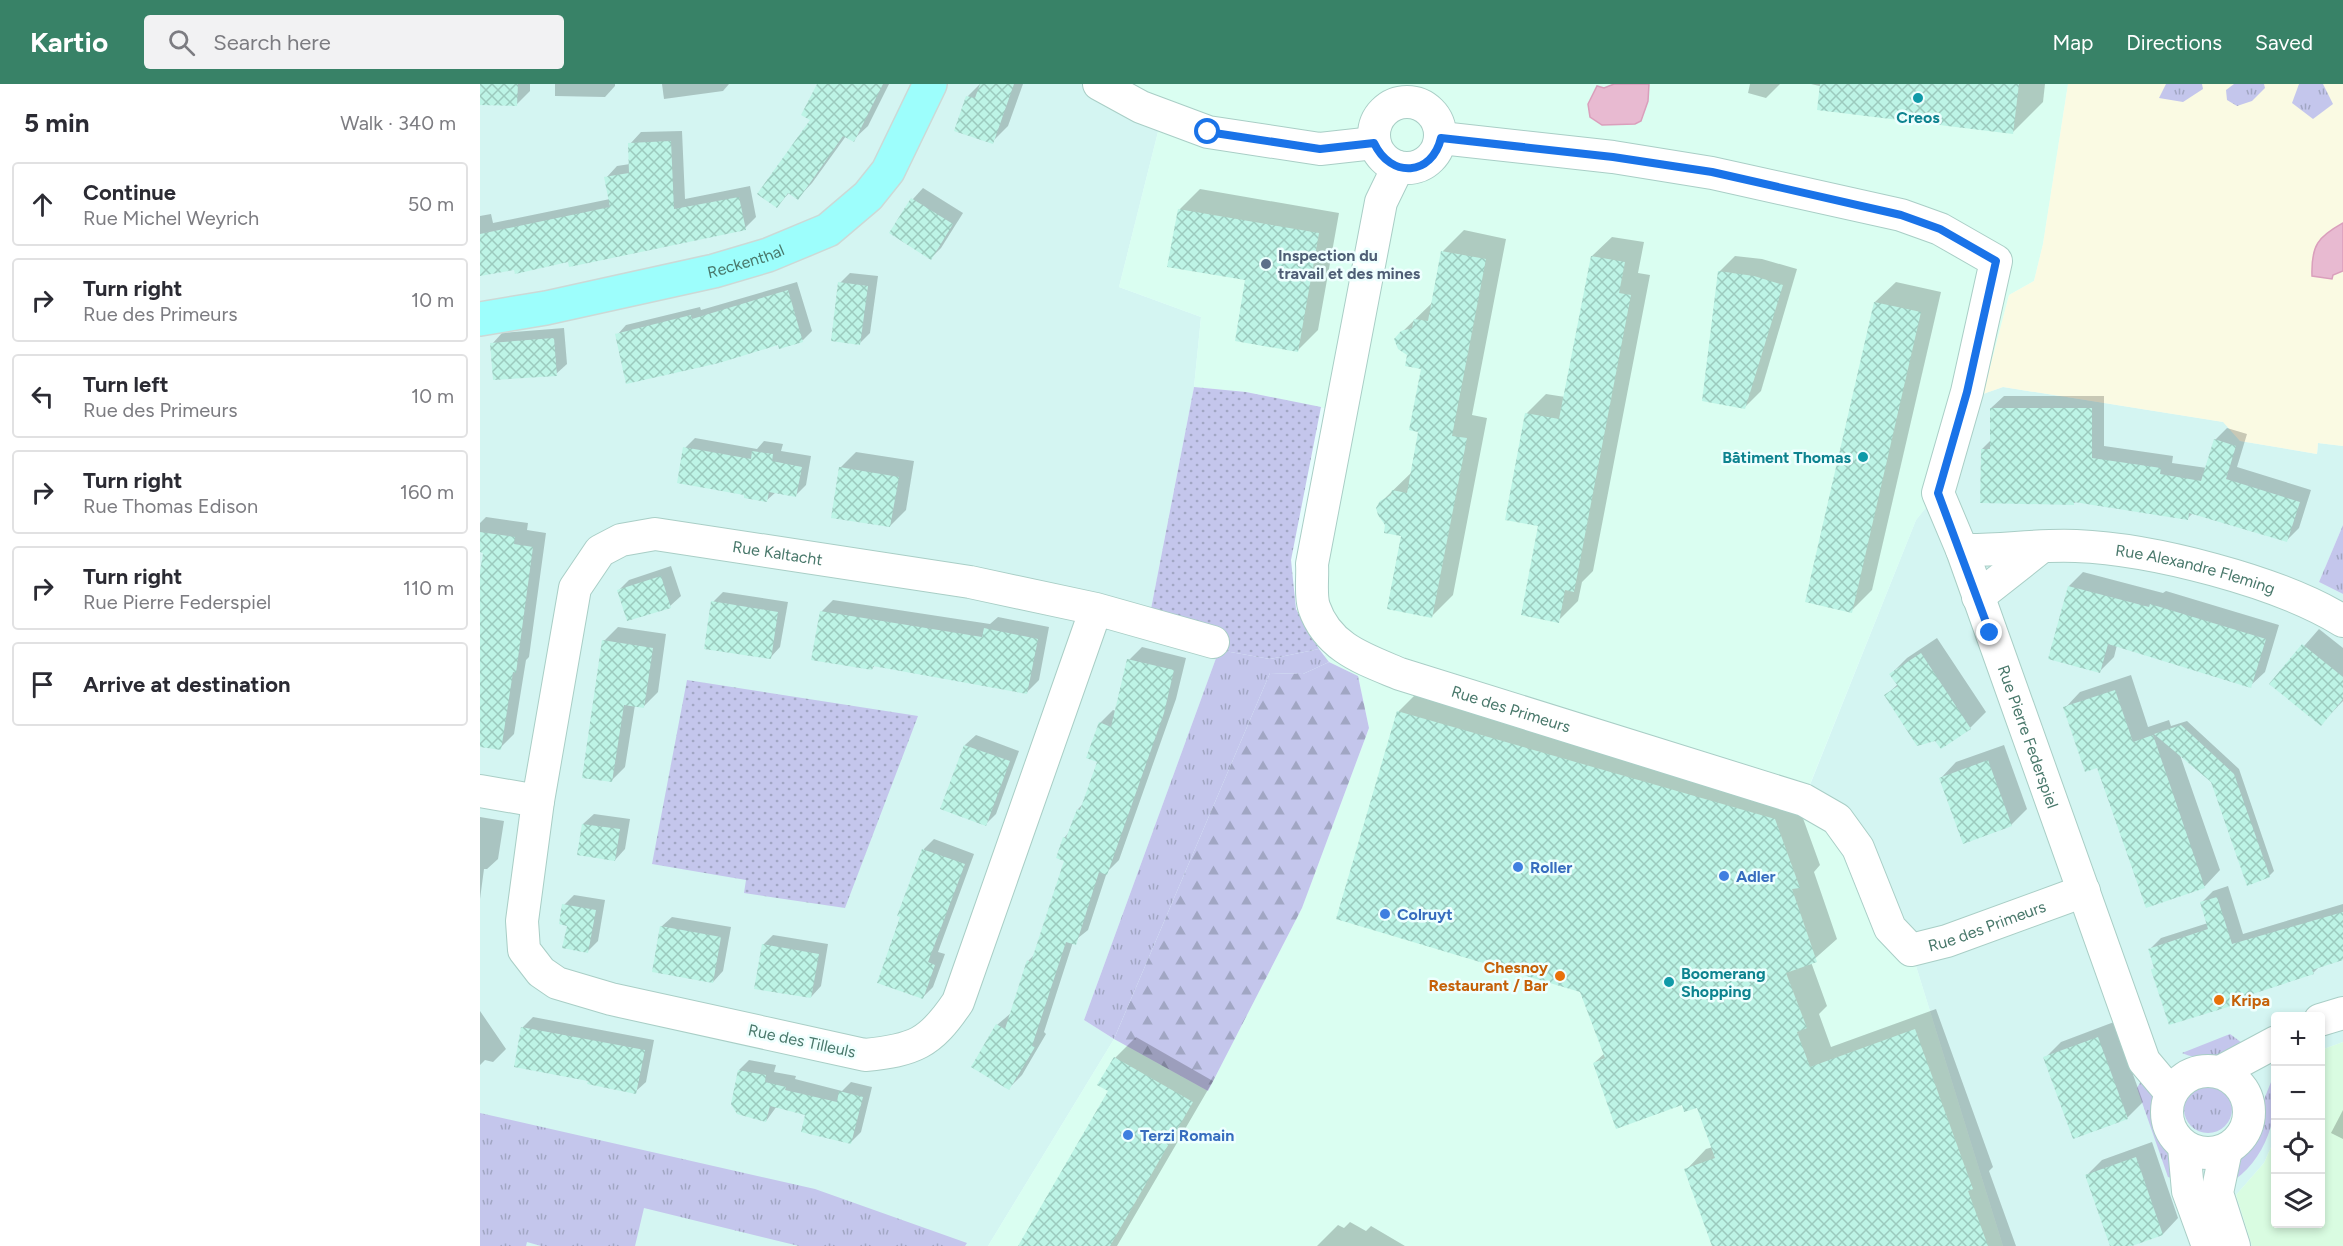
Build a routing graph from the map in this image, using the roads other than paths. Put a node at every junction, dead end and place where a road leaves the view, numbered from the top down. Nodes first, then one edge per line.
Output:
1 (930, 84) edge
2 (1099, 84) edge
3 (1428, 95) edge
4 (1441, 138) junction
5 (1374, 143) junction
6 (1398, 167) junction
7 (480, 319) edge
8 (2040, 548) junction
9 (1962, 550) junction
10 (1978, 597) junction
11 (1096, 609) junction
12 (2343, 621) edge
13 (1213, 642) dead end
14 (480, 791) edge
15 (538, 801) junction
16 (2084, 891) junction
17 (2343, 1013) edge
18 (2325, 1018) edge
19 (2271, 1044) edge
20 (2271, 1062) edge
21 (2194, 1080) junction
22 (2249, 1105) junction
23 (2184, 1147) junction
24 (2226, 1150) junction
25 (2208, 1246) edge
26 (2234, 1246) edge

1 - 7 main road, Reckenthal
2 - 5 street
3 - 4 street
3 - 5 street
4 - 6 street
4 - 9 street, Rue Pierre Federspiel
5 - 6 street
6 - 16 street, Rue des Primeurs
8 - 9 street, Rue Alexandre Fleming
8 - 10 street
8 - 12 street, Rue Alexandre Fleming
9 - 10 street, Rue Pierre Federspiel
10 - 16 street, Rue Pierre Federspiel
11 - 13 street, Rue Kaltacht
11 - 15 street, Rue Kaltacht
11 - 15 street, Rue des Tilleuls
14 - 15 street
16 - 21 street, Rue Pierre Federspiel
17 - 18 street
19 - 21 street
20 - 22 street
21 - 22 street
21 - 23 street
22 - 24 street
23 - 24 street
23 - 25 street
24 - 26 street

